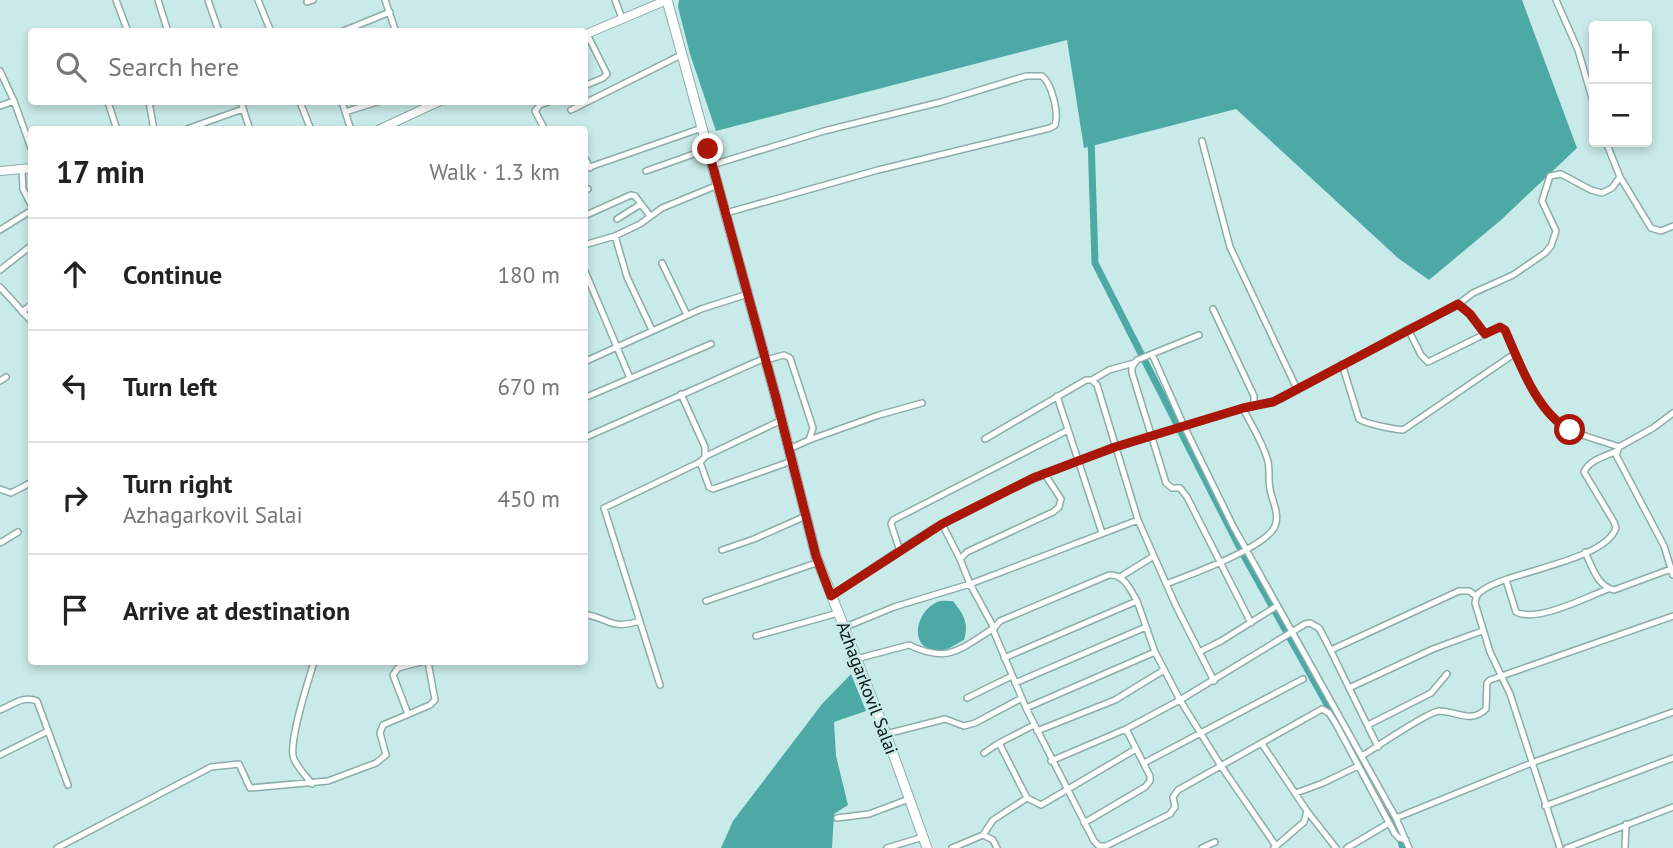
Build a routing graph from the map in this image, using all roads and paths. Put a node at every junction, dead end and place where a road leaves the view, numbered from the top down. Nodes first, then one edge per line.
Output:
1 (117, 0) edge
2 (158, 0) edge
3 (208, 0) edge
4 (258, 0) edge
5 (385, 0) edge
6 (615, 0) edge
7 (667, 0) edge
8 (1556, 0) edge
9 (390, 12) junction
10 (622, 18) junction
11 (127, 28) edge
12 (167, 28) edge
13 (218, 28) edge
14 (269, 28) edge
15 (351, 28) edge
16 (395, 28) edge
17 (588, 33) edge
18 (588, 38) edge
19 (681, 55) junction
20 (0, 71) edge
21 (588, 84) edge
22 (1589, 88) edge
23 (13, 101) junction
24 (588, 102) edge
25 (109, 105) edge
26 (150, 105) edge
27 (242, 105) edge
28 (301, 105) edge
29 (343, 105) edge
30 (367, 105) edge
31 (424, 105) edge
32 (540, 105) edge
33 (581, 105) edge
34 (0, 106) edge
35 (243, 109) junction
36 (571, 110) dead end
37 (345, 112) junction
38 (116, 126) edge
39 (153, 126) edge
40 (195, 126) edge
41 (249, 126) edge
42 (309, 126) edge
43 (350, 126) edge
44 (385, 126) edge
45 (543, 126) edge
46 (702, 128) junction
47 (28, 140) edge
48 (1202, 141) dead end
49 (1608, 147) edge
50 (708, 149) junction
51 (712, 164) junction
52 (28, 169) edge
53 (588, 169) edge
54 (22, 170) junction
55 (0, 171) edge
56 (646, 171) dead end
57 (1620, 177) junction
58 (718, 185) junction
59 (28, 200) edge
60 (641, 204) junction
61 (28, 212) edge
62 (726, 213) junction
63 (588, 214) edge
64 (650, 216) junction
65 (617, 219) dead end
66 (1673, 226) edge
67 (0, 230) edge
68 (615, 236) junction
69 (588, 244) edge
70 (28, 248) edge
71 (662, 263) dead end
72 (0, 270) edge
73 (588, 278) edge
74 (0, 288) edge
75 (748, 293) junction
76 (1458, 304) junction
77 (28, 307) edge
78 (1213, 309) dead end
79 (22, 312) junction
80 (687, 315) junction
81 (28, 318) edge
82 (1408, 328) junction
83 (652, 330) junction
84 (1485, 334) junction
85 (1199, 335) dead end
86 (711, 344) dead end
87 (617, 346) junction
88 (1514, 354) junction
89 (1149, 355) junction
90 (766, 359) junction
91 (588, 360) edge
92 (1135, 361) junction
93 (1342, 364) junction
94 (6, 377) dead end
95 (631, 378) junction
96 (1092, 380) junction
97 (0, 381) edge
98 (1297, 389) junction
99 (681, 394) junction
100 (588, 396) edge
101 (1057, 396) junction
102 (922, 403) dead end
103 (1254, 406) junction
104 (1243, 408) junction
105 (1673, 413) edge
106 (782, 421) junction
107 (1183, 426) junction
108 (1068, 430) junction
109 (588, 436) edge
110 (1152, 436) junction
111 (985, 439) dead end
112 (809, 440) junction
113 (1115, 447) junction
114 (789, 449) junction
115 (1618, 449) junction
116 (705, 457) junction
117 (1078, 459) junction
118 (792, 461) junction
119 (700, 463) junction
120 (1044, 473) junction
121 (28, 484) edge
122 (0, 489) edge
123 (806, 516) junction
124 (1139, 520) junction
125 (942, 524) junction
126 (18, 532) dead end
127 (1102, 533) junction
128 (0, 543) edge
129 (1673, 544) edge
130 (1664, 546) junction
131 (722, 550) dead end
132 (900, 551) junction
133 (1243, 551) junction
134 (1585, 552) junction
135 (1154, 556) junction
136 (960, 559) junction
137 (819, 562) junction
138 (1220, 563) junction
139 (1672, 572) edge
140 (1119, 577) junction
141 (1506, 580) junction
142 (970, 584) junction
143 (1166, 584) junction
144 (1608, 589) junction
145 (831, 596) junction
146 (1476, 596) junction
147 (706, 601) dead end
148 (1137, 601) junction
149 (1274, 608) junction
150 (838, 613) junction
151 (588, 615) edge
152 (1673, 616) edge
153 (640, 621) junction
154 (1251, 623) junction
155 (1146, 627) junction
156 (843, 628) junction
157 (994, 628) junction
158 (1482, 631) junction
159 (1289, 634) junction
160 (756, 636) dead end
161 (1331, 650) junction
162 (1155, 652) junction
163 (1199, 652) junction
164 (1004, 657) junction
165 (856, 659) junction
166 (313, 665) edge
167 (410, 665) edge
168 (429, 665) edge
169 (1164, 670) junction
170 (1447, 674) dead end
171 (1502, 676) junction
172 (1303, 679) dead end
173 (1014, 680) junction
174 (1214, 681) junction
175 (660, 685) dead end
176 (1349, 688) junction
177 (967, 698) dead end
178 (1021, 698) junction
179 (1180, 700) junction
180 (1026, 708) junction
181 (0, 710) edge
182 (1673, 712) edge
183 (408, 714) junction
184 (1034, 725) junction
185 (1368, 725) junction
186 (1126, 729) junction
187 (48, 731) junction
188 (1037, 732) junction
189 (886, 734) junction
190 (1201, 734) junction
191 (999, 743) junction
192 (1262, 744) junction
193 (1378, 747) junction
194 (1136, 749) junction
195 (984, 753) dead end
196 (0, 755) edge
197 (1362, 756) junction
198 (1673, 758) edge
199 (1051, 761) junction
200 (1534, 762) junction
201 (1144, 763) junction
202 (1221, 766) junction
203 (1358, 766) junction
204 (309, 784) junction
205 (68, 785) dead end
206 (1067, 791) junction
207 (1296, 793) junction
208 (1027, 798) junction
209 (909, 799) junction
210 (1545, 806) junction
211 (1673, 807) edge
212 (1307, 811) junction
213 (837, 818) dead end
214 (1396, 818) junction
215 (1084, 823) junction
216 (1389, 823) junction
217 (1626, 824) junction
218 (983, 835) junction
219 (923, 837) junction
220 (1403, 839) junction
221 (1214, 842) dead end
222 (1275, 847) edge
223 (57, 848) edge
224 (887, 848) edge
225 (927, 848) edge
226 (952, 848) edge
227 (997, 848) edge
228 (1202, 848) edge
229 (1336, 848) edge
230 (1348, 848) edge
231 (1409, 848) edge
232 (1560, 848) edge
233 (1567, 848) edge
234 (1625, 848) edge

1 - 11 street
2 - 12 street
3 - 13 street
4 - 14 street
5 - 9 street
6 - 10 street
7 - 10 main road
7 - 19 main road, Azhagarkovil Salai
8 - 22 street
9 - 15 street
9 - 16 street
10 - 17 main road
18 - 21 street
19 - 24 street
19 - 46 main road, Azhagarkovil Salai
20 - 23 street
23 - 34 street
23 - 47 street
25 - 38 street
26 - 39 street
27 - 35 street
28 - 42 street
29 - 37 street
30 - 37 street
31 - 44 main road
32 - 45 street
33 - 36 street
35 - 40 street
35 - 41 street
37 - 43 street
46 - 50 main road, Azhagarkovil Salai
46 - 53 street
48 - 98 street
49 - 57 street
50 - 51 main road, Azhagarkovil Salai
50 - 56 street
51 - 58 main road, Azhagarkovil Salai
51 - 62 street
52 - 54 main road
54 - 55 main road
54 - 59 street
57 - 66 street
57 - 76 street
58 - 62 main road, Azhagarkovil Salai
58 - 64 street
60 - 63 street
60 - 64 street
60 - 65 street
61 - 67 street
62 - 75 main road, Azhagarkovil Salai
64 - 68 street
68 - 69 street
68 - 83 street
70 - 72 street
71 - 80 street
73 - 87 street
74 - 79 street
75 - 80 street
75 - 90 main road, Azhagarkovil Salai
76 - 82 street
76 - 84 street
77 - 79 street
78 - 103 street
79 - 81 street
80 - 83 street
82 - 84 street
82 - 93 street
83 - 87 street
84 - 88 street
85 - 89 street
86 - 95 street
87 - 91 street
87 - 95 street
88 - 93 street
88 - 115 street
89 - 92 street
89 - 107 street
90 - 99 street
90 - 106 main road, Azhagarkovil Salai
90 - 112 street
92 - 96 street
92 - 110 street
93 - 98 street
94 - 97 street
95 - 100 street
96 - 101 street
96 - 113 street
98 - 103 street
99 - 109 street
99 - 116 street
101 - 108 street
101 - 111 street
102 - 112 street
103 - 104 street
104 - 107 street
104 - 133 street
105 - 115 street
106 - 114 main road, Azhagarkovil Salai
106 - 116 street
107 - 110 street
107 - 133 street
108 - 117 street
108 - 132 street
110 - 113 street
110 - 138 street
112 - 114 street
113 - 117 street
113 - 124 street
114 - 118 main road, Azhagarkovil Salai
115 - 130 street
115 - 134 street
116 - 119 street
117 - 120 street
117 - 127 street
118 - 119 street
118 - 123 main road, Azhagarkovil Salai
119 - 153 street
120 - 125 street
120 - 136 street
121 - 122 street
123 - 131 street
123 - 137 main road, Azhagarkovil Salai
124 - 127 street
124 - 135 street
125 - 132 street
125 - 136 street
126 - 128 street
127 - 142 street
129 - 130 street
130 - 139 street
132 - 145 street
133 - 138 street
133 - 149 street
134 - 141 street
134 - 144 street
135 - 140 street
135 - 143 street
136 - 142 street
137 - 145 main road, Azhagarkovil Salai
137 - 147 street
138 - 143 street
138 - 154 street
139 - 144 street
140 - 148 street
140 - 157 street
141 - 144 street
141 - 146 street
142 - 156 street
142 - 157 street
143 - 163 street
145 - 150 main road, Azhagarkovil Salai
146 - 158 street
146 - 161 street
148 - 155 street
148 - 164 street
149 - 154 street
149 - 159 street
150 - 156 main road, Azhagarkovil Salai
150 - 160 street
151 - 153 street
152 - 171 street
153 - 175 street
154 - 163 street
155 - 162 street
155 - 173 street
156 - 165 main road, Azhagarkovil Salai
157 - 164 street
157 - 165 street
158 - 171 street
158 - 176 street
159 - 161 street
159 - 174 street
159 - 197 street
161 - 176 street
162 - 169 street
162 - 180 street
163 - 174 street
164 - 173 street
165 - 189 main road, Azhagarkovil Salai
166 - 204 street
167 - 183 street
168 - 183 street
169 - 179 street
169 - 188 street
170 - 185 street
171 - 193 street
171 - 200 street
172 - 190 street
173 - 177 street
173 - 178 street
174 - 179 street
176 - 185 street
178 - 180 street
178 - 189 street
179 - 186 street
179 - 190 street
180 - 184 street
181 - 187 street
182 - 200 street
183 - 204 street
184 - 188 street
184 - 191 street
185 - 193 street
186 - 194 street
186 - 199 street
187 - 196 street
187 - 205 street
188 - 199 street
189 - 209 main road, Azhagarkovil Salai
190 - 201 street
190 - 202 street
191 - 195 street
191 - 208 street
192 - 202 street
192 - 203 street
192 - 207 street
193 - 197 street
194 - 201 street
194 - 206 street
197 - 214 street
198 - 210 street
199 - 206 street
200 - 210 street
200 - 214 street
201 - 215 street
202 - 215 street
202 - 222 street
203 - 207 street
203 - 216 street
204 - 223 street
206 - 208 street
206 - 215 street
207 - 212 street
208 - 218 street
209 - 213 street
209 - 219 main road, Azhagarkovil Salai
210 - 232 street
211 - 217 street
212 - 222 street
212 - 229 street
214 - 220 street
216 - 220 street
216 - 230 street
217 - 233 street
217 - 234 street
218 - 226 street
218 - 227 street
219 - 224 street
219 - 225 main road, Azhagarkovil Salai
220 - 231 street
221 - 228 street

